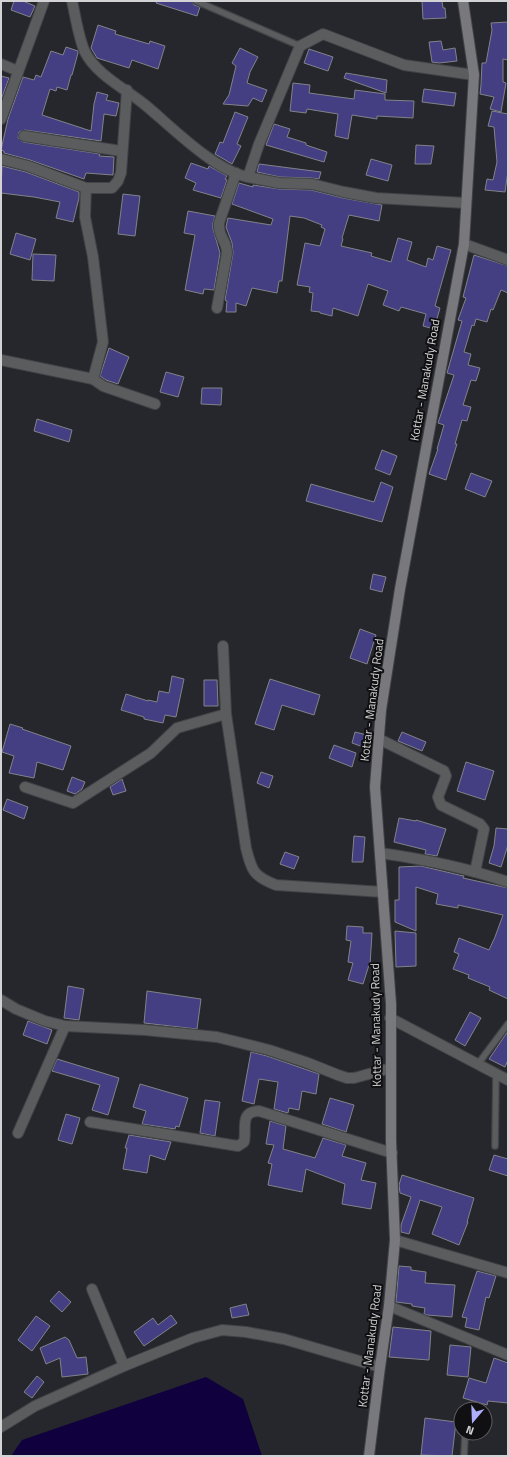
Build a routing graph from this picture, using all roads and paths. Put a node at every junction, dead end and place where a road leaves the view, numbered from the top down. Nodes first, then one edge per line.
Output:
1 (44, 1) edge
2 (72, 1) edge
3 (196, 1) edge
4 (463, 1) edge
5 (300, 46) junction
6 (1, 64) edge
7 (18, 71) junction
8 (474, 75) junction
9 (126, 90) junction
10 (1, 119) edge
11 (24, 136) dead end
12 (121, 151) junction
13 (1, 159) edge
14 (236, 173) junction
15 (248, 177) junction
16 (86, 188) junction
17 (466, 203) junction
18 (464, 244) junction
19 (508, 260) edge
20 (217, 308) dead end
21 (1, 360) edge
22 (92, 379) junction
23 (155, 404) dead end
24 (223, 646) dead end
25 (226, 714) junction
26 (379, 739) junction
27 (25, 787) dead end
28 (380, 853) junction
29 (475, 872) junction
30 (508, 882) edge
31 (383, 892) junction
32 (1, 1000) edge
33 (390, 1018) junction
34 (508, 1024) edge
35 (65, 1026) junction
36 (478, 1064) junction
37 (391, 1068) junction
38 (496, 1074) junction
39 (508, 1080) edge
40 (90, 1122) dead end
41 (18, 1133) dead end
42 (495, 1146) dead end
43 (392, 1153) junction
44 (395, 1240) junction
45 (508, 1272) edge
46 (92, 1289) dead end
47 (389, 1306) junction
48 (508, 1355) edge
49 (124, 1366) junction
50 (380, 1366) junction
51 (1, 1427) edge
52 (465, 1441) edge
53 (370, 1456) edge
54 (464, 1456) edge

1 - 7 street
2 - 9 street
3 - 5 lane
4 - 8 main road, Kottar - Manakudy Road
5 - 8 street
5 - 15 street
6 - 7 street
7 - 10 street
8 - 17 main road, Kottar - Manakudy Road
9 - 12 street
9 - 14 street
11 - 12 street
12 - 16 street
13 - 16 street
14 - 15 street
14 - 20 street
15 - 17 street
16 - 22 street
17 - 18 main road, Kottar - Manakudy Road
18 - 19 street
18 - 26 main road, Kottar - Manakudy Road
21 - 22 street
22 - 23 street
24 - 25 street
25 - 27 street
25 - 31 street
26 - 28 main road, Kottar - Manakudy Road
26 - 29 street
28 - 29 street
28 - 31 main road, Kottar - Manakudy Road
29 - 30 street
31 - 33 main road, Kottar - Manakudy Road
32 - 35 street
33 - 36 street
33 - 37 main road, Kottar - Manakudy Road
34 - 36 lane
35 - 37 street
35 - 41 street
36 - 38 street
37 - 43 main road, Kottar - Manakudy Road
38 - 39 street
38 - 42 lane
40 - 43 street
43 - 44 main road, Kottar - Manakudy Road
44 - 45 street
44 - 47 main road, Kottar - Manakudy Road
46 - 49 street
47 - 48 street
47 - 50 main road, Kottar - Manakudy Road
49 - 50 street
49 - 51 street
50 - 53 main road, Kottar - Manakudy Road
52 - 54 lane

